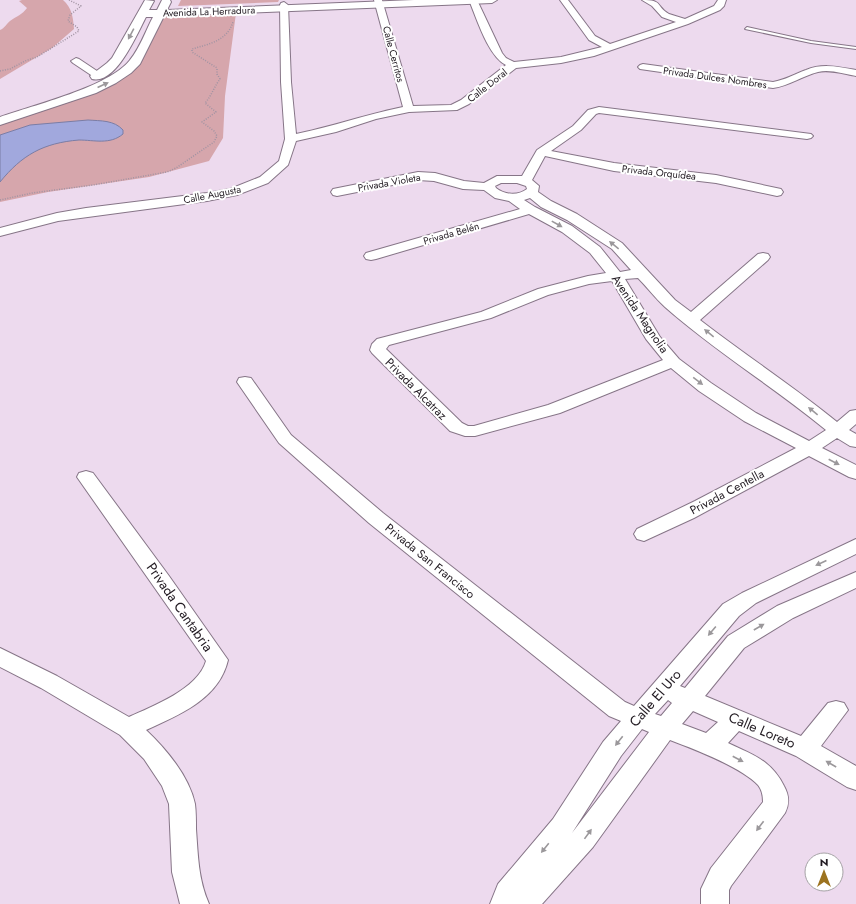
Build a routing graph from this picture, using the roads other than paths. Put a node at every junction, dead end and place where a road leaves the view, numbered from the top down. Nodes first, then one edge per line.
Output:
1 (473, 0) edge
2 (492, 0) edge
3 (564, 0) edge
4 (646, 0) edge
5 (722, 0) edge
6 (379, 1) edge
7 (284, 6) junction
8 (163, 7) edge
9 (145, 8) edge
10 (685, 22) junction
11 (747, 28) dead end
12 (608, 48) junction
13 (856, 48) edge
14 (76, 61) dead end
15 (513, 66) junction
16 (643, 67) dead end
17 (856, 73) edge
18 (98, 75) junction
19 (409, 109) junction
20 (0, 112) edge
21 (0, 121) edge
22 (808, 136) dead end
23 (291, 139) junction
24 (542, 152) junction
25 (528, 187) junction
26 (488, 188) junction
27 (337, 192) dead end
28 (776, 192) dead end
29 (512, 197) junction
30 (530, 210) junction
31 (0, 232) edge
32 (372, 256) dead end
33 (763, 257) dead end
34 (641, 273) junction
35 (616, 276) junction
36 (692, 319) junction
37 (673, 362) junction
38 (245, 382) dead end
39 (856, 415) edge
40 (838, 431) junction
41 (856, 442) edge
42 (809, 449) junction
43 (856, 473) edge
44 (86, 477) dead end
45 (644, 534) dead end
46 (856, 546) edge
47 (856, 580) edge
48 (0, 656) edge
49 (664, 689) junction
50 (690, 700) junction
51 (836, 710) dead end
52 (638, 717) junction
53 (736, 719) junction
54 (666, 727) junction
55 (128, 728) junction
56 (710, 745) junction
57 (805, 749) junction
58 (856, 779) edge
59 (513, 901) edge
60 (715, 903) edge
61 (194, 904) edge

1 - 2 street, Avenida La Herradura
1 - 6 street, Avenida La Herradura
1 - 15 street
3 - 12 street
4 - 10 street
5 - 10 street, Calle Doral
6 - 7 street, Avenida La Herradura
6 - 19 street, Calle Cerritos
7 - 8 street, Avenida La Herradura
7 - 8 street, Avenida La Herradura
7 - 23 street, Calle Augusta
8 - 9 street, Avenida La Herradura
21 -> 8 street
9 -> 18 street
10 - 12 street, Calle Doral
11 - 13 lane
12 - 15 street, Calle Doral
14 - 18 street
15 - 19 street, Calle Doral
16 - 17 street, Privada Dulces Nombres
18 - 20 street
19 - 23 street, Calle Doral
22 - 24 street
23 - 31 street, Calle Augusta
24 - 25 street
24 - 28 street, Privada Orquídea
25 - 26 street
25 - 29 street
34 -> 25 street, Avenida Magnolia
26 - 27 street, Privada Violeta
26 - 29 street, Privada Violeta
29 - 30 street, Avenida Magnolia
30 - 32 street, Privada Belén
30 -> 35 street, Avenida Magnolia
33 - 36 street
34 - 35 street, Privada Alcatraz
34 - 36 street, Avenida Magnolia
35 - 37 street, Avenida Magnolia
35 - 37 street, Privada Alcatraz
40 -> 36 street, Avenida Magnolia
37 -> 42 street, Avenida Magnolia
38 - 52 street, Privada San Francisco
39 - 40 street, Privada Centella
40 - 41 street, Avenida Magnolia
40 - 42 street, Privada Centella
42 -> 43 street, Avenida Magnolia
42 - 45 street, Privada Centella
44 - 55 street, Privada Cantabria
46 -> 49 street, Calle El Uro
50 -> 47 street, Calle El Uro
48 - 55 street
49 - 50 street, Calle Loreto
49 - 52 street, Calle El Uro
50 - 53 street, Calle Loreto
50 - 54 street, Calle El Uro
51 - 57 street
52 - 54 street
52 -> 59 street, Calle El Uro
53 - 56 street
53 - 57 street, Calle Loreto
54 - 56 street
59 -> 54 street, Calle El Uro
55 - 61 street
56 -> 60 street
58 -> 57 street, Calle Loreto

